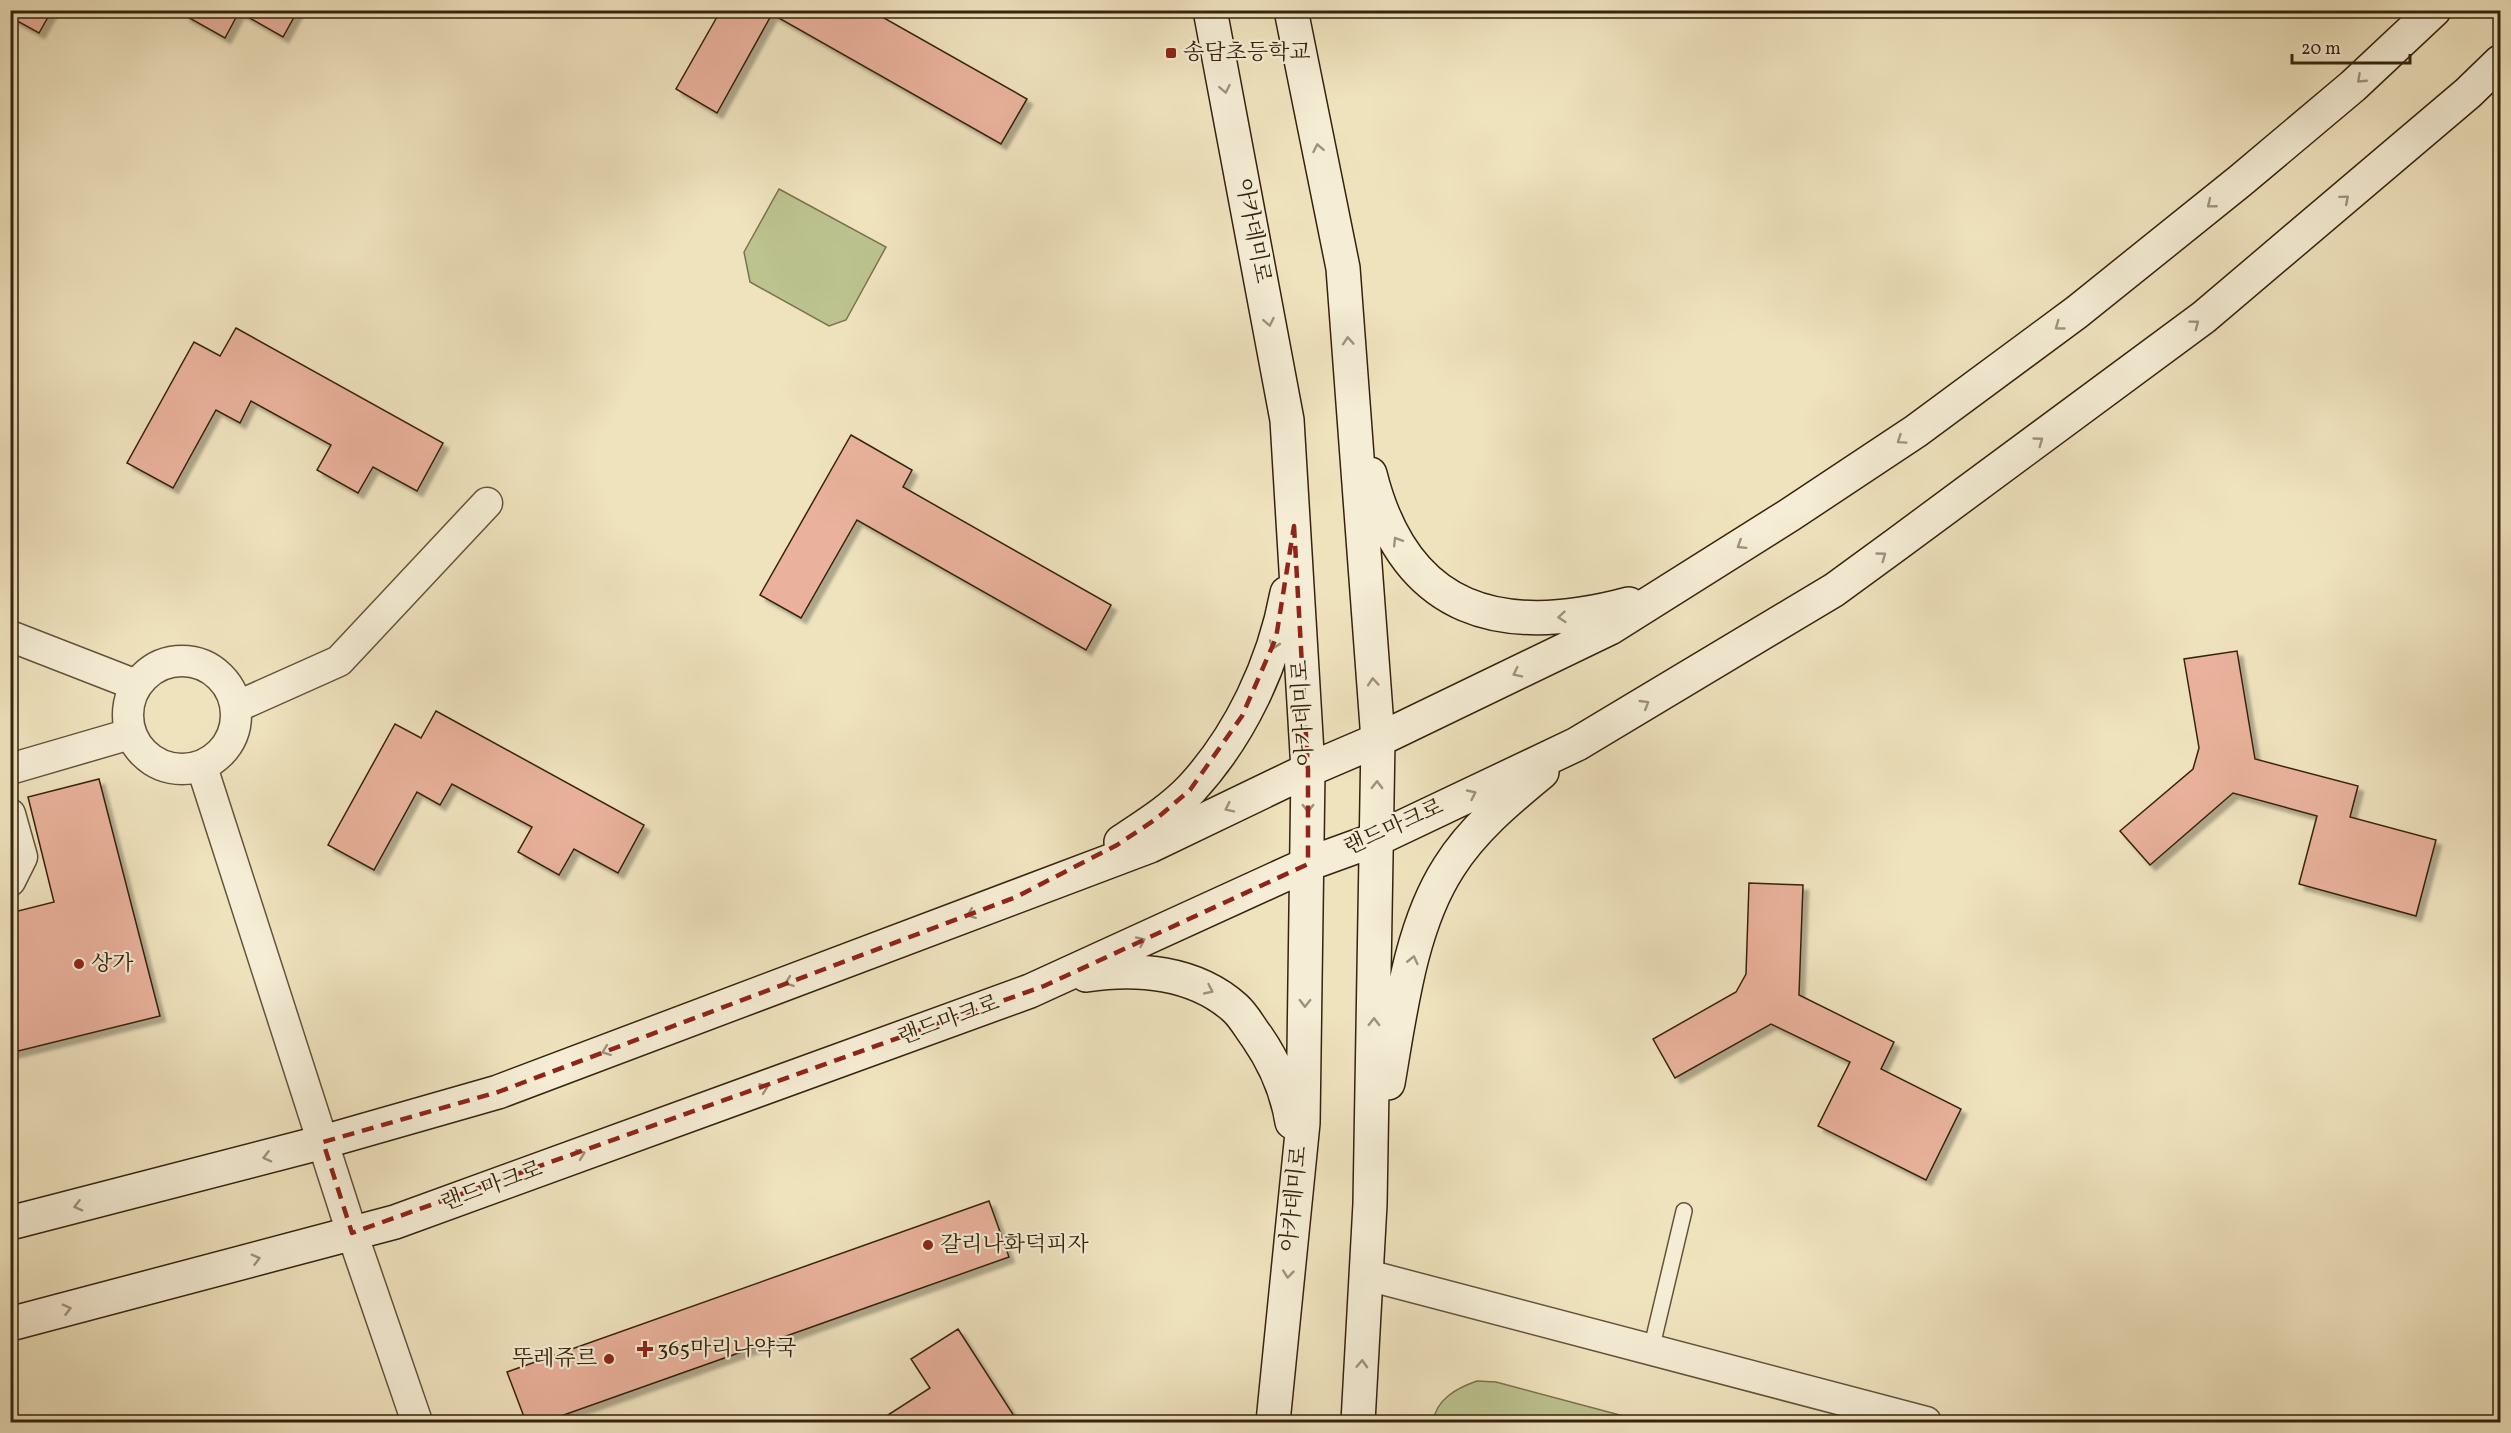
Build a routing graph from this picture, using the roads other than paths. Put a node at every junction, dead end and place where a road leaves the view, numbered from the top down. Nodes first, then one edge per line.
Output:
1 (1210, 10) edge
2 (1290, 10) edge
3 (2434, 10) edge
4 (2500, 62) edge
5 (1351, 377) junction
6 (487, 503) dead end
7 (1294, 526) junction
8 (1678, 585) junction
9 (10, 636) edge
10 (136, 685) junction
11 (236, 707) junction
12 (130, 735) junction
13 (1378, 740) junction
14 (1577, 744) junction
15 (202, 766) junction
16 (10, 769) edge
17 (1308, 770) junction
18 (10, 814) edge
19 (1377, 839) junction
20 (1308, 864) junction
21 (10, 881) edge
22 (1016, 897) junction
23 (1030, 991) junction
24 (323, 1142) junction
25 (1295, 1195) junction
26 (1370, 1204) junction
27 (1684, 1211) dead end
28 (10, 1223) edge
29 (352, 1233) junction
30 (1367, 1275) junction
31 (10, 1324) edge
32 (1651, 1350) junction
33 (417, 1422) edge
34 (1273, 1422) edge
35 (1358, 1422) edge
36 (1926, 1422) edge

1 -> 7 street, 아카데미로
5 -> 2 street
3 -> 8 street
14 -> 4 street, 랜드마크로
8 -> 5 street
13 -> 5 street
6 - 11 street
7 - 17 street, 아카데미로
7 -> 22 street
8 -> 13 street
9 - 10 street
10 - 11 street
10 - 12 street
11 - 15 street
12 - 15 street
12 - 16 street
13 - 17 street
19 -> 13 street
19 -> 14 street, 랜드마크로
26 -> 14 street
15 - 24 street
17 -> 20 street, 아카데미로
17 -> 22 street
18 - 21 street
19 - 20 street, 랜드마크로
26 -> 19 street
23 -> 20 street, 랜드마크로
20 -> 25 street, 아카데미로
22 -> 24 street
23 -> 25 street
29 -> 23 street, 랜드마크로
24 -> 28 street
24 - 29 street
25 -> 34 street, 아카데미로
26 - 30 street
27 - 32 lane
31 -> 29 street, 랜드마크로
29 - 33 street
30 - 32 street
35 -> 30 street
32 - 36 street

